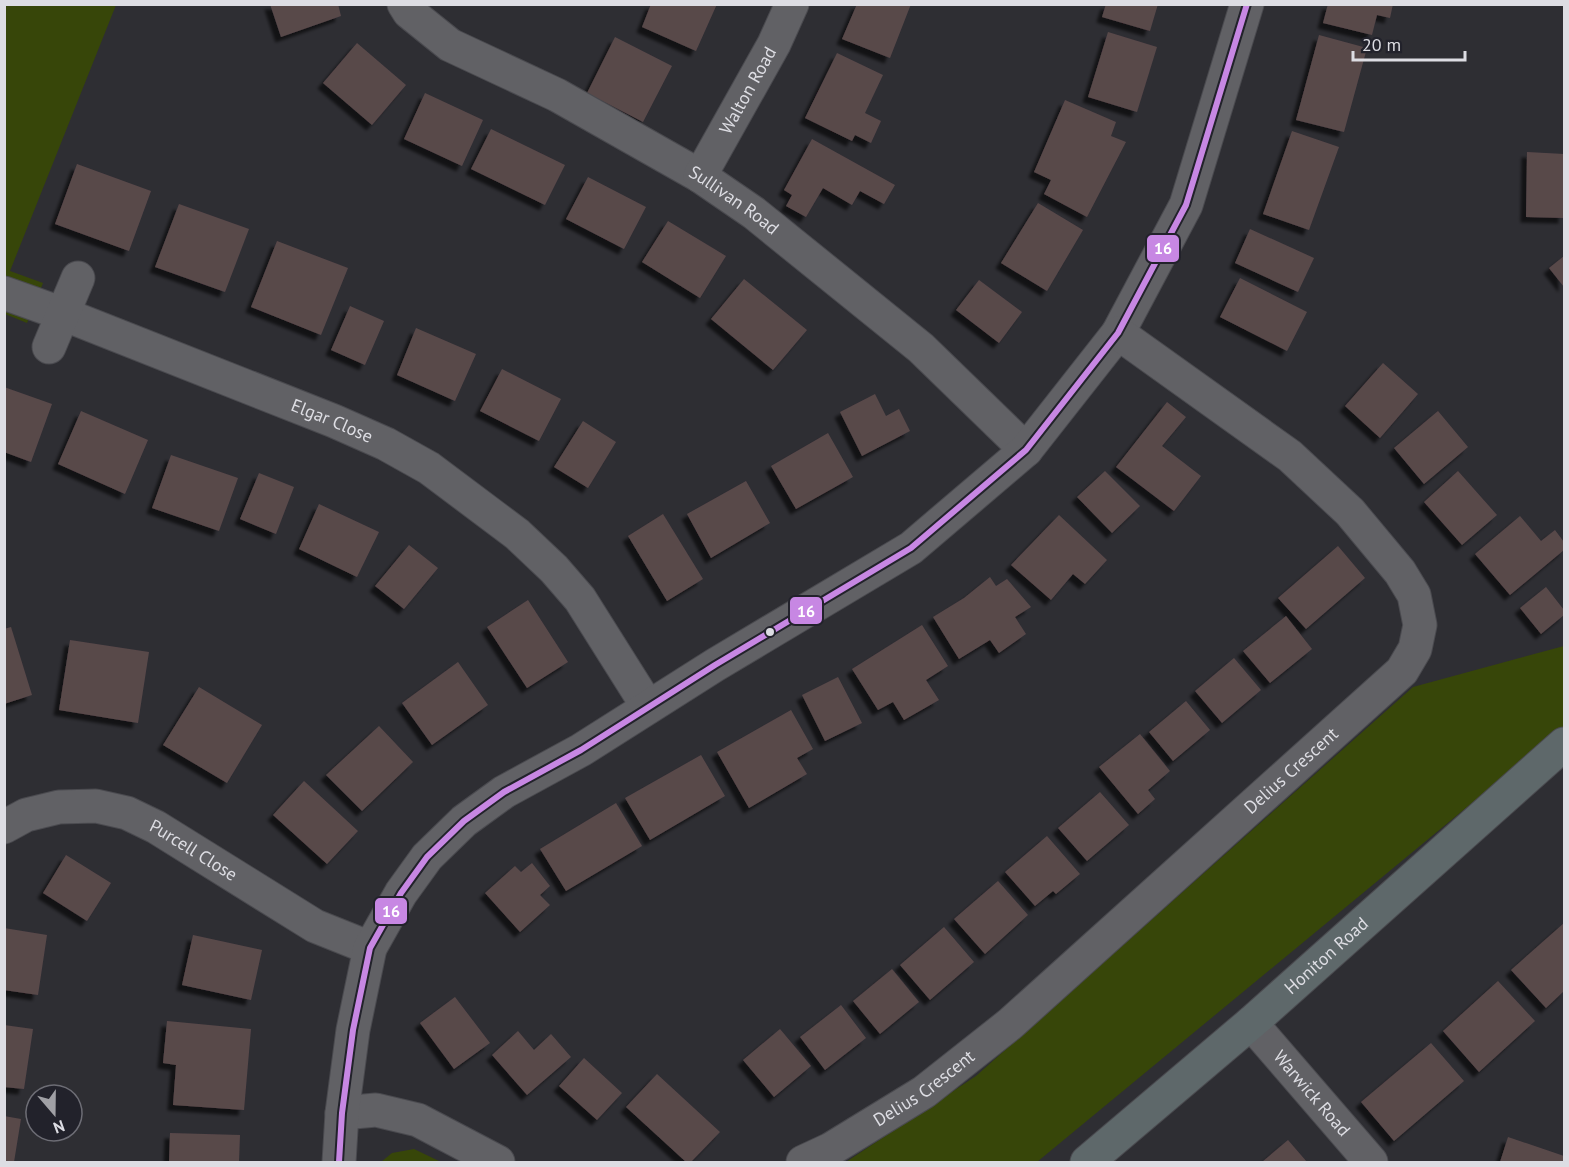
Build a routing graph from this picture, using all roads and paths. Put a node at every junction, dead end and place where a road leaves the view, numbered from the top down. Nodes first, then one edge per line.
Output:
1 (404, 4) edge
2 (792, 4) edge
3 (1247, 4) edge
4 (700, 176) junction
5 (78, 278) dead end
6 (4, 293) edge
7 (63, 314) junction
8 (1118, 333) junction
9 (49, 347) dead end
10 (1026, 450) junction
11 (648, 706) junction
12 (1564, 744) edge
13 (4, 826) edge
14 (370, 948) junction
15 (1251, 1023) junction
16 (342, 1113) junction
17 (339, 1162) edge
18 (498, 1162) edge
19 (803, 1162) edge
20 (1087, 1162) edge
21 (1371, 1162) edge

1 - 4 street, Sullivan Road
2 - 4 street, Walton Road
3 - 8 street
4 - 10 street, Sullivan Road
5 - 7 street
6 - 7 street, Elgar Close
7 - 9 street
7 - 11 street, Elgar Close
8 - 10 street
8 - 19 street, Delius Crescent
10 - 11 street
11 - 14 street
12 - 15 main road, Honiton Road
13 - 14 street, Purcell Close
14 - 16 street
15 - 20 main road, Honiton Road
15 - 21 street, Warwick Road
16 - 17 street
16 - 18 street

